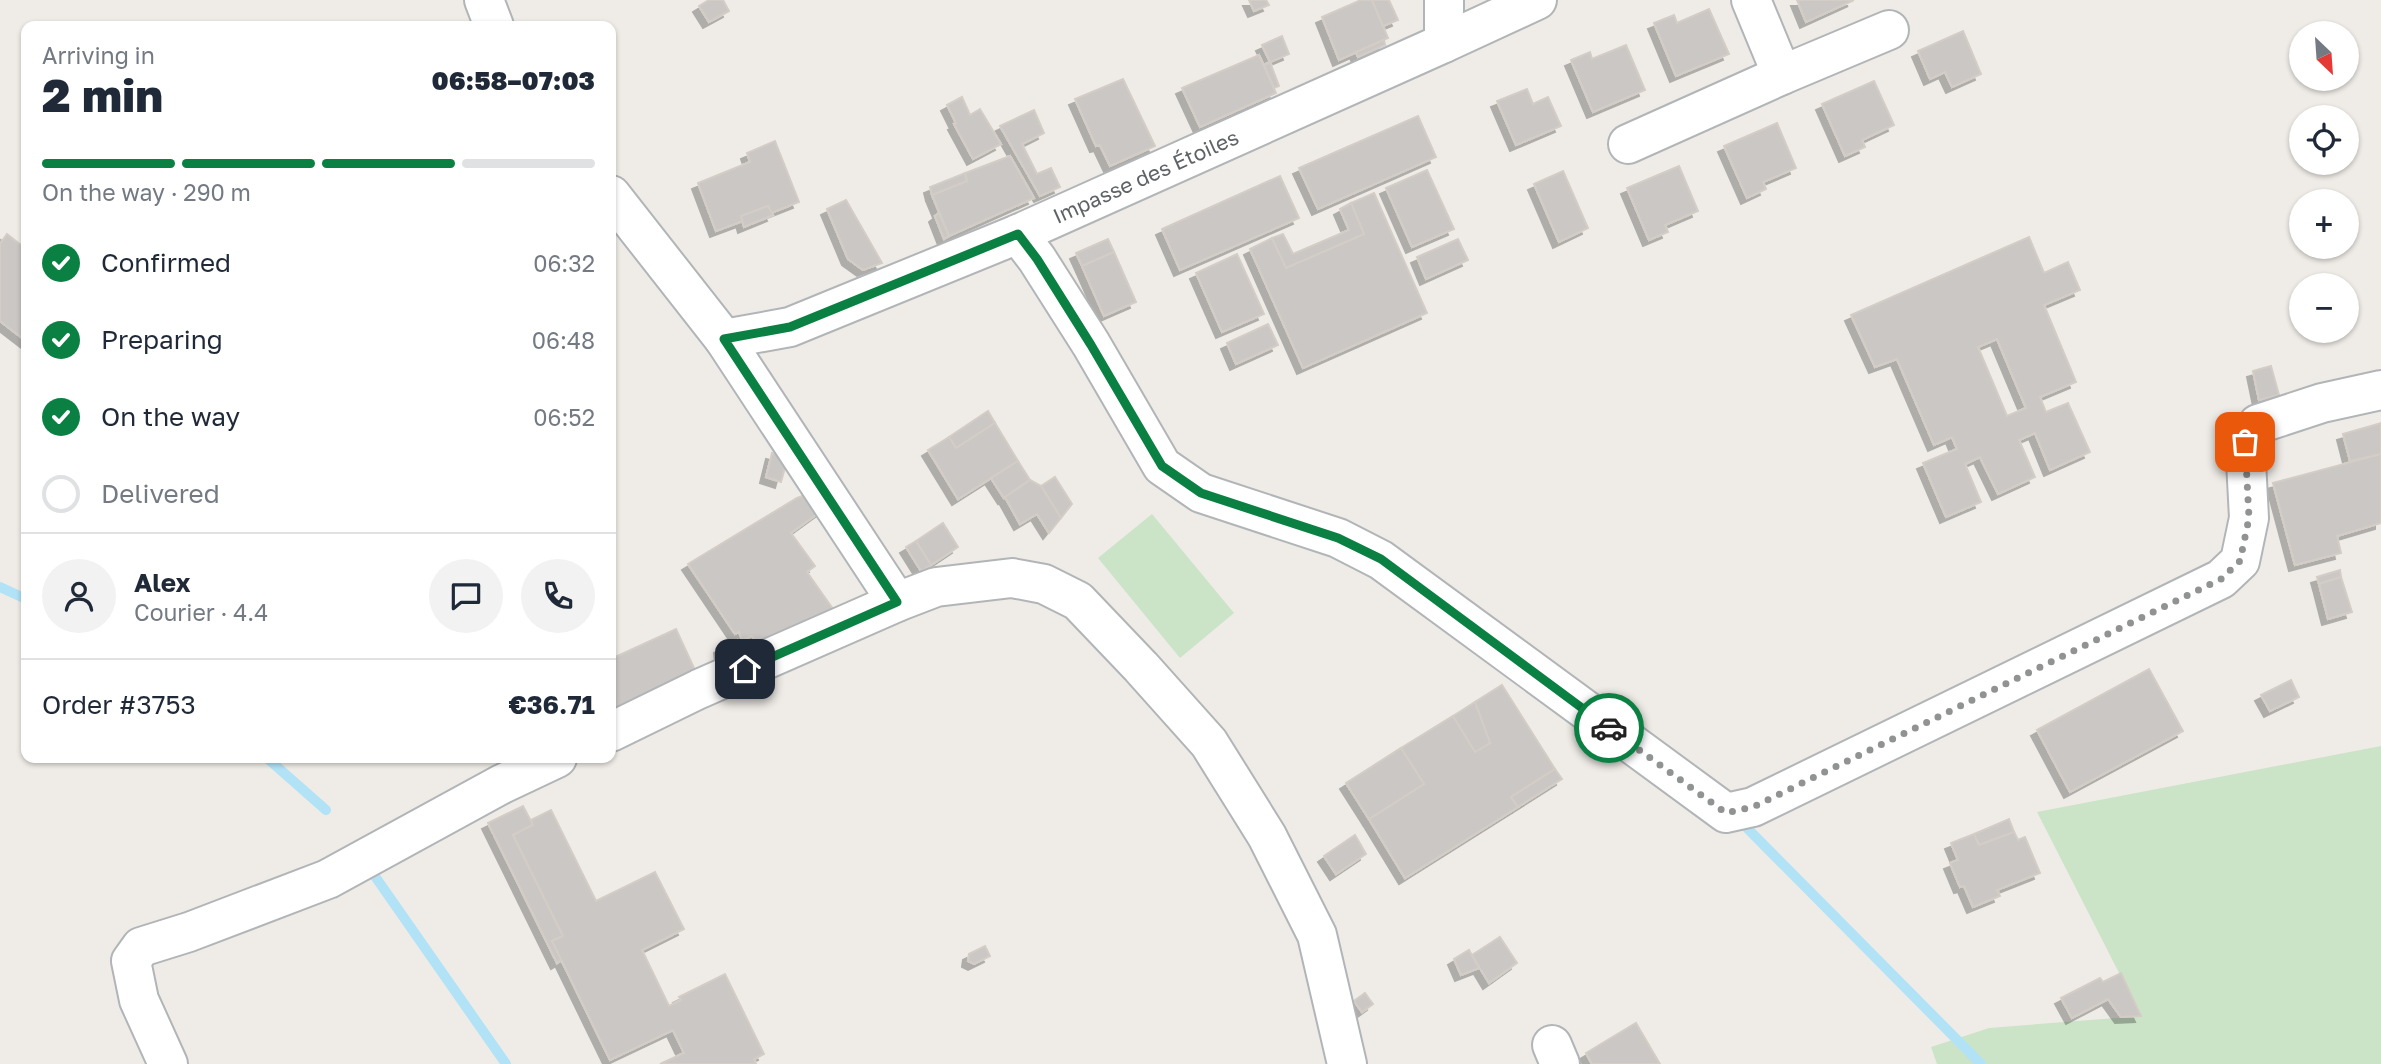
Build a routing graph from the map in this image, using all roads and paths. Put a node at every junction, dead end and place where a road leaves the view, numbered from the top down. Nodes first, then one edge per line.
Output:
1 (484, 0) edge
2 (1444, 0) edge
3 (1537, 0) edge
4 (1751, 0) edge
5 (492, 21) edge
6 (1889, 30) dead end
7 (1444, 43) junction
8 (1782, 75) junction
9 (1628, 144) dead end
10 (616, 201) edge
11 (1018, 234) junction
12 (724, 339) junction
13 (2381, 390) edge
14 (897, 602) junction
15 (616, 730) edge
16 (547, 763) edge
17 (168, 1064) edge
18 (1347, 1064) edge

1 - 5 street
2 - 7 street
3 - 7 street, Impasse des Étoiles
4 - 8 street
6 - 8 street
7 - 11 street, Impasse des Étoiles
8 - 9 street
10 - 12 street
11 - 12 street, Impasse des Étoiles
11 - 13 street
12 - 14 street
14 - 15 street
14 - 18 street
16 - 17 street

